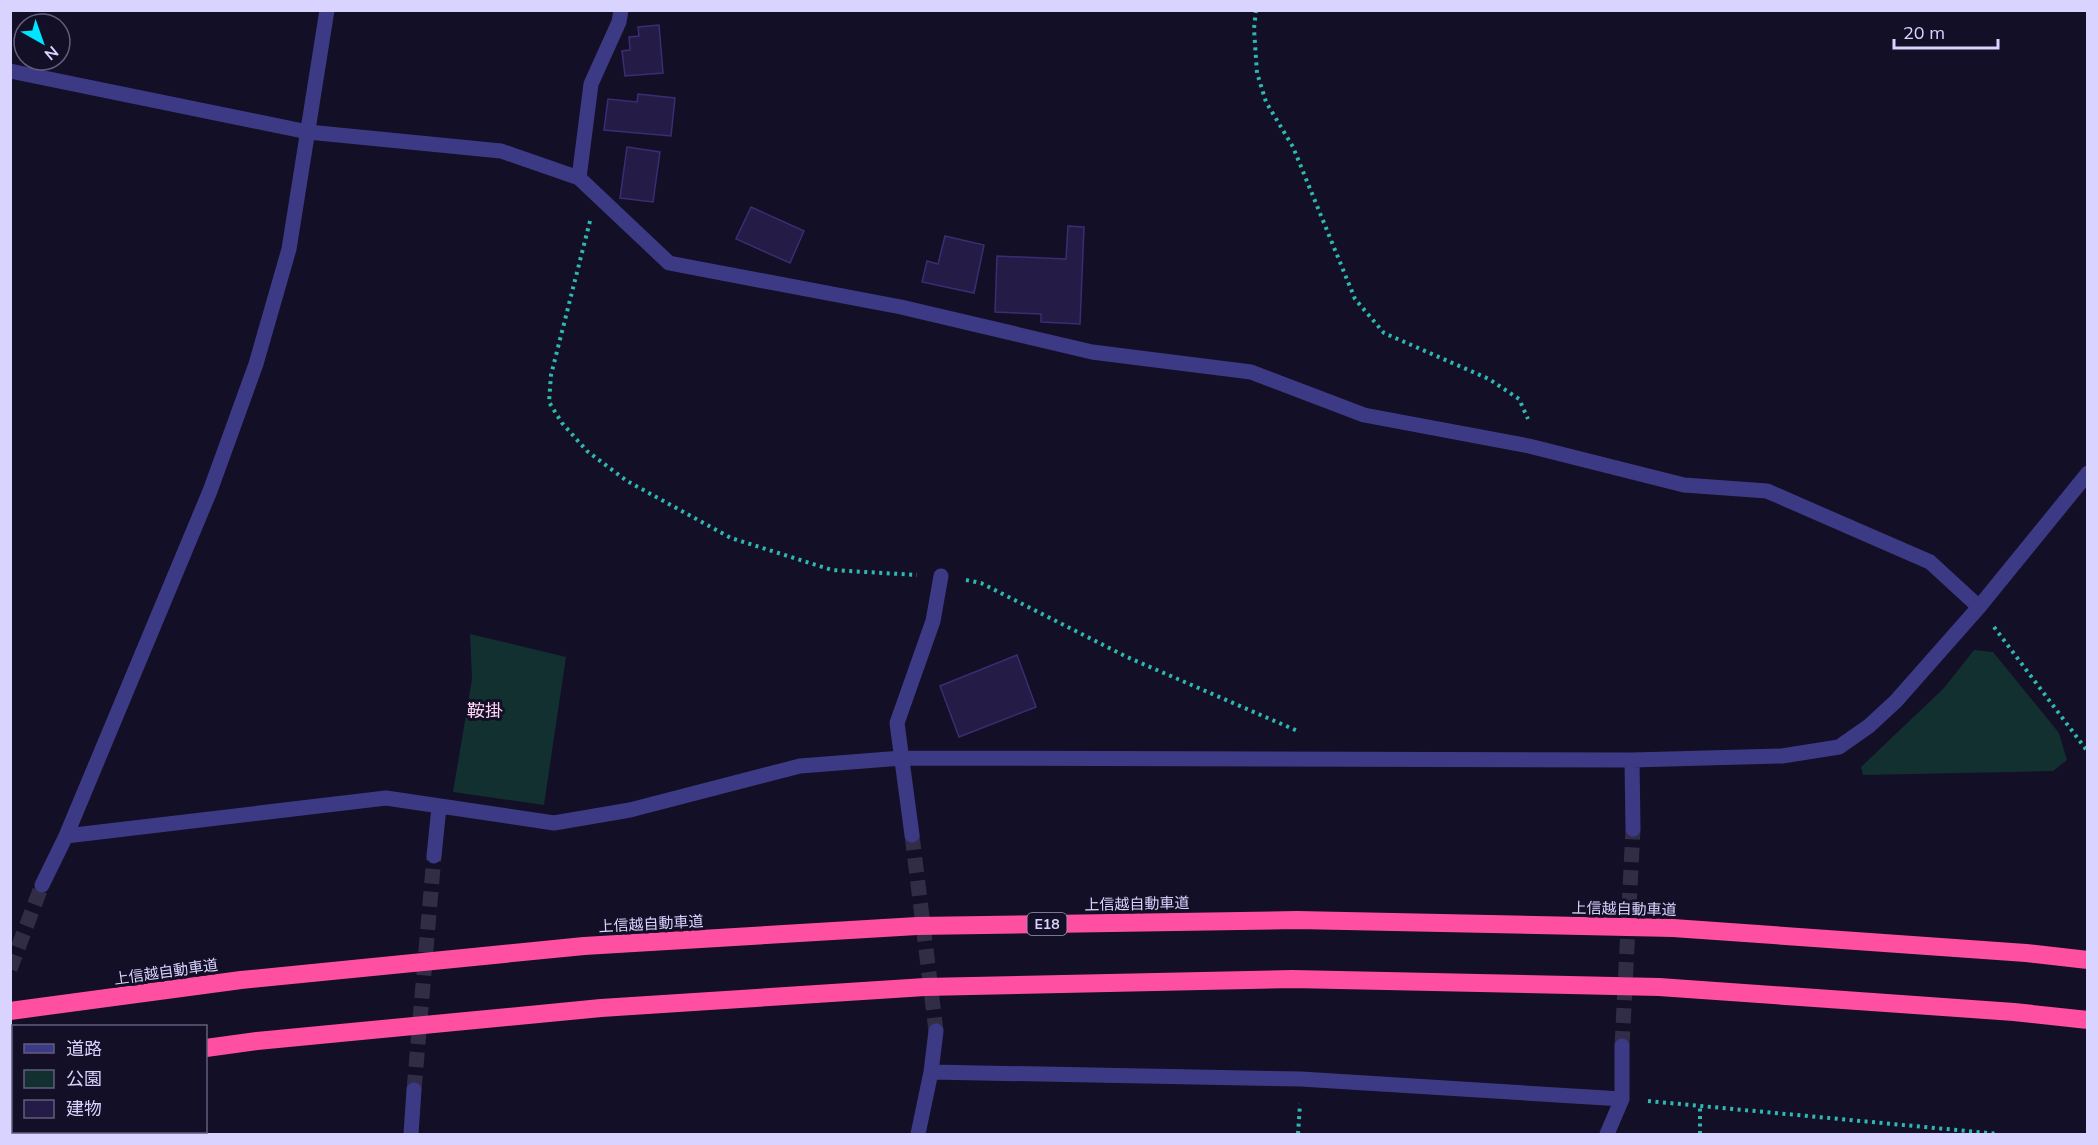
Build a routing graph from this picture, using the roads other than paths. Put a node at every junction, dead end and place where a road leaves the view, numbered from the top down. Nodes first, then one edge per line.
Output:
1 (327, 10) edge
2 (621, 10) edge
3 (10, 71) edge
4 (308, 132) junction
5 (579, 178) junction
6 (2088, 473) edge
7 (941, 576) road end
8 (1979, 607) junction
9 (902, 759) junction
10 (1632, 760) junction
11 (440, 807) junction
12 (1633, 829) tunnel mouth
13 (912, 835) tunnel mouth
14 (66, 836) junction
15 (434, 856) tunnel mouth
16 (42, 885) tunnel mouth
17 (2088, 960) edge
18 (10, 1011) edge
19 (2088, 1020) edge
20 (936, 1032) tunnel mouth
21 (1622, 1046) tunnel mouth
22 (207, 1048) edge
23 (930, 1072) junction
24 (414, 1090) tunnel mouth
25 (1622, 1099) junction
26 (411, 1134) edge
27 (918, 1134) edge
28 (1606, 1134) edge

1 - 4 street
2 - 5 street
3 - 4 street
4 - 5 street
4 - 14 street
5 - 8 street
6 - 8 street
7 - 9 street
8 - 10 street
9 - 10 street
9 - 11 street
9 - 13 street
10 - 12 street
11 - 14 street
11 - 15 street
14 - 16 street
17 - 18 highway, 上信越自動車道 / E18
19 - 22 highway
20 - 23 street
21 - 25 street
23 - 25 street
23 - 27 street
24 - 26 street
25 - 28 street

